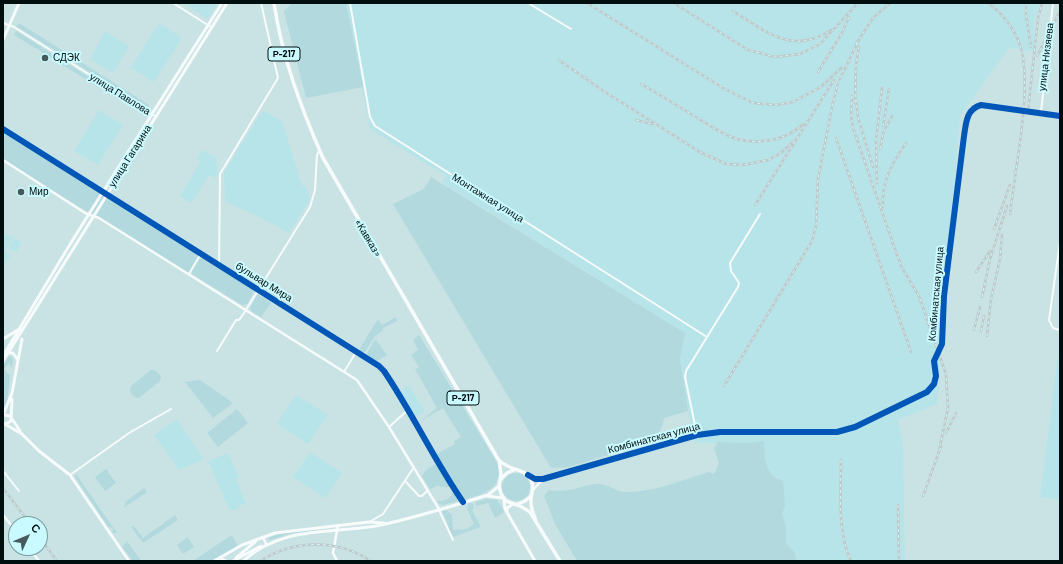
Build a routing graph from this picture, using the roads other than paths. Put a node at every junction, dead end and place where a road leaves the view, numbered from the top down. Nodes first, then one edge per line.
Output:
1 (19, 3) edge
2 (173, 3) edge
3 (222, 3) edge
4 (227, 3) edge
5 (261, 3) edge
6 (274, 3) edge
7 (350, 3) edge
8 (528, 3) edge
9 (1052, 3) edge
10 (3, 23) edge
11 (9, 26) junction
12 (210, 26) junction
13 (571, 29) dead end
14 (3, 40) edge
15 (1041, 112) junction
16 (154, 116) junction
17 (1060, 116) edge
18 (3, 129) edge
19 (319, 151) junction
20 (3, 160) edge
21 (105, 193) junction
22 (760, 214) dead end
23 (91, 215) junction
24 (1060, 242) edge
25 (200, 255) junction
26 (219, 266) junction
27 (189, 274) junction
28 (257, 290) junction
29 (246, 310) junction
30 (22, 329) junction
31 (1060, 330) edge
32 (707, 337) junction
33 (3, 339) edge
34 (22, 339) joint
35 (3, 348) edge
36 (217, 351) dead end
37 (356, 352) junction
38 (5, 355) edge
39 (18, 360) junction
40 (3, 361) edge
41 (344, 372) junction
42 (12, 393) junction
43 (171, 409) dead end
44 (409, 409) junction
45 (3, 415) edge
46 (11, 418) junction
47 (3, 424) edge
48 (389, 426) junction
49 (22, 434) junction
50 (697, 435) junction
51 (498, 459) junction
52 (414, 466) junction
53 (515, 470) junction
54 (3, 471) edge
55 (70, 475) junction
56 (528, 475) junction
57 (501, 479) junction
58 (544, 480) junction
59 (405, 481) junction
60 (499, 486) junction
61 (429, 490) junction
62 (533, 490) junction
63 (19, 491) dead end
64 (484, 496) junction
65 (531, 496) junction
66 (503, 498) junction
67 (463, 502) junction
68 (514, 504) junction
69 (439, 509) junction
70 (508, 514) junction
71 (536, 521) junction
72 (369, 522) junction
73 (386, 523) junction
74 (338, 525) junction
75 (339, 530) junction
76 (262, 538) junction
77 (452, 540) dead end
78 (266, 544) junction
79 (219, 558) junction
80 (129, 561) edge
81 (214, 561) edge
82 (226, 561) edge
83 (233, 561) edge
84 (243, 561) edge
85 (336, 561) edge
86 (535, 561) edge
87 (560, 561) edge

1 - 11 main road
2 - 12 street
3 - 12 main road, улица Гагарина
4 - 12 main road, улица Гагарина
5 - 26 street
6 - 19 highway, «Кавказ» / Р-217
7 - 32 street, Монтажная улица
8 - 13 street
9 - 15 street, улица Низяева
10 - 11 street, улица Павлова
11 - 14 main road
11 - 16 street, улица Павлова
12 - 16 main road, улица Гагарина
15 - 17 street, Комбинатская улица
15 - 50 street, Комбинатская улица
16 - 21 main road, улица Гагарина
18 - 21 street, бульвар Мира
19 - 28 street
19 - 51 highway, «Кавказ» / Р-217
20 - 23 street
21 - 23 main road, улица Гагарина
21 - 25 street, бульвар Мира
22 - 32 street
23 - 27 street
23 - 30 main road, улица Гагарина
24 - 31 street
25 - 26 street, бульвар Мира
25 - 27 street
26 - 28 street, бульвар Мира
27 - 29 street
28 - 29 street
28 - 37 street, бульвар Мира
29 - 36 street
29 - 41 street
30 - 33 main road, улица Гагарина
30 - 34 street
30 - 38 main road, улица Гагарина
32 - 50 street
34 - 39 main road
35 - 38 main road
37 - 41 street
37 - 44 street, бульвар Мира
38 - 39 main road
38 - 40 main road, улица Гагарина
39 - 42 main road
41 - 48 street
42 - 45 main road
42 - 46 main road
43 - 55 street
44 - 48 street
44 - 67 street, бульвар Мира
45 - 46 main road
46 - 47 main road
46 - 49 main road
47 - 49 main road
48 - 52 street
49 - 55 main road
50 - 58 street, Комбинатская улица
51 - 53 highway, «Кавказ» / Р-217
51 - 57 highway, «Кавказ» / Р-217
52 - 59 street
52 - 61 street
53 - 56 highway, «Кавказ» / Р-217
53 - 57 highway
54 - 63 street
55 - 80 main road
56 - 58 street
56 - 62 highway
57 - 60 highway, «Кавказ» / Р-217
58 - 62 street, Комбинатская улица
59 - 61 street
59 - 72 street
60 - 64 main road
60 - 66 highway
61 - 69 street
62 - 65 highway
64 - 66 main road
64 - 67 main road
65 - 68 highway
65 - 71 highway
66 - 68 highway
66 - 70 main road
67 - 69 main road
68 - 70 main road
68 - 71 highway
69 - 73 main road
69 - 77 street
70 - 86 main road
71 - 87 highway
72 - 73 main road
72 - 74 main road
73 - 75 main road
74 - 75 street
74 - 76 main road
75 - 78 main road
75 - 85 street
76 - 78 street
76 - 79 main road
76 - 83 main road
78 - 83 main road
78 - 84 main road
79 - 81 main road
79 - 82 main road

